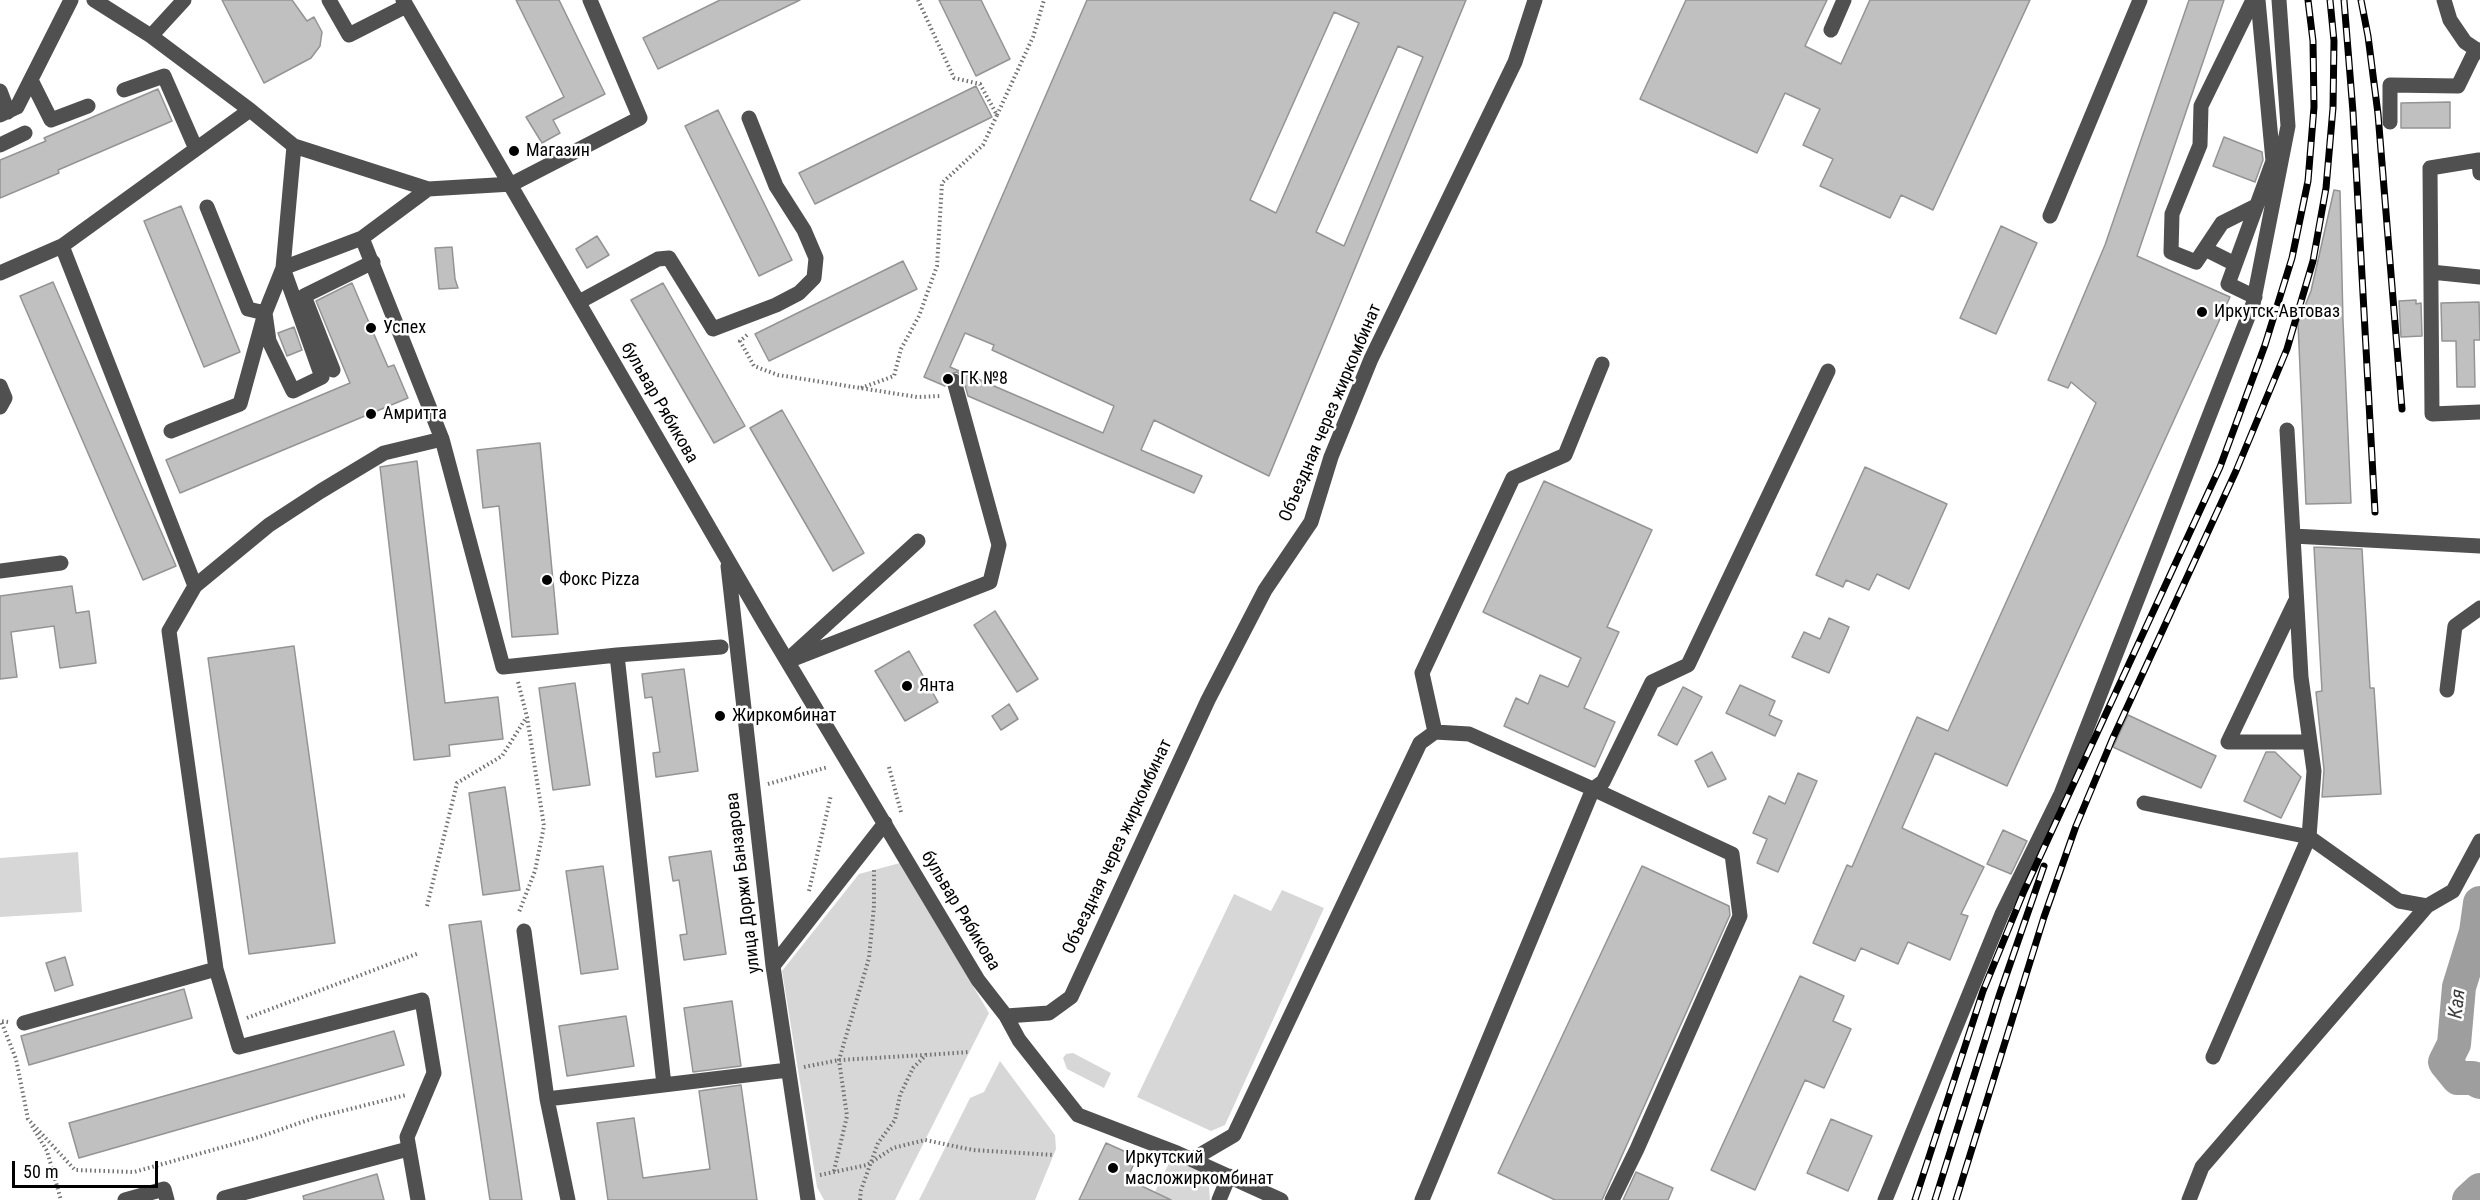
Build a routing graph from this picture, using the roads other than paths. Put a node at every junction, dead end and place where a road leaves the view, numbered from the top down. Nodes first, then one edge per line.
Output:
1 (71, 0) edge
2 (94, 0) edge
3 (184, 0) edge
4 (328, 0) edge
5 (590, 0) edge
6 (1535, 0) edge
7 (1844, 0) edge
8 (2140, 0) edge
9 (2256, 0) edge
10 (2278, 0) edge
11 (2444, 0) edge
12 (405, 3) edge
13 (1831, 30) dead end
14 (151, 36) junction
15 (2478, 50) edge
16 (31, 80) junction
17 (124, 90) dead end
18 (0, 91) edge
19 (88, 106) dead end
20 (250, 110) junction
21 (4, 114) edge
22 (749, 118) dead end
23 (2390, 122) dead end
24 (26, 133) dead end
25 (0, 145) edge
26 (294, 146) junction
27 (196, 149) junction
28 (2480, 173) edge
29 (512, 184) junction
30 (428, 189) junction
31 (2256, 206) junction
32 (207, 207) dead end
33 (2050, 216) dead end
34 (362, 238) junction
35 (62, 246) junction
36 (2205, 249) junction
37 (373, 262) junction
38 (2235, 264) junction
39 (283, 268) junction
40 (2431, 272) junction
41 (0, 273) edge
42 (2480, 277) edge
43 (2255, 297) junction
44 (579, 302) junction
45 (265, 313) junction
46 (1602, 364) dead end
47 (333, 370) dead end
48 (1828, 371) dead end
49 (954, 381) road end
50 (0, 386) edge
51 (0, 406) edge
52 (2480, 412) edge
53 (2287, 430) dead end
54 (171, 431) dead end
55 (442, 439) junction
56 (2293, 536) junction
57 (918, 542) dead end
58 (2480, 546) edge
59 (727, 560) junction
60 (61, 563) dead end
61 (0, 571) edge
62 (195, 586) junction
63 (2296, 599) junction
64 (2480, 608) edge
65 (721, 646) dead end
66 (616, 655) junction
67 (788, 660) junction
68 (2447, 690) dead end
69 (1435, 732) junction
70 (2310, 742) junction
71 (1593, 789) junction
72 (2144, 803) dead end
73 (885, 823) junction
74 (2309, 837) junction
75 (2480, 842) edge
76 (2427, 906) junction
77 (524, 931) dead end
78 (773, 966) junction
79 (216, 969) junction
80 (1006, 1016) junction
81 (24, 1023) road end
82 (2213, 1057) dead end
83 (793, 1069) junction
84 (664, 1085) junction
85 (547, 1099) junction
86 (408, 1149) junction
87 (1193, 1160) junction
88 (1229, 1176) junction
89 (224, 1198) dead end
90 (125, 1200) edge
91 (168, 1200) edge
92 (418, 1200) edge
93 (568, 1200) edge
94 (808, 1200) edge
95 (1219, 1200) edge
96 (1281, 1200) edge
97 (1422, 1200) edge
98 (1612, 1200) edge
99 (1885, 1200) edge
100 (2189, 1200) edge

1 - 16 street
2 - 14 street
3 - 14 street
4 - 12 street
5 - 29 street
6 - 80 street, Объездная через жиркомбинат
7 - 13 street
8 - 33 street
9 - 31 street
9 - 36 street
10 - 43 street
11 - 15 street
12 - 29 street, бульвар Рябикова
14 - 20 street
15 - 23 street
16 - 19 street
16 - 21 street
17 - 27 street
18 - 21 street
20 - 26 street
20 - 27 street
22 - 44 street
24 - 25 street
26 - 30 street
26 - 39 street
27 - 35 street
28 - 40 street
29 - 30 street
29 - 44 street, бульвар Рябикова
30 - 34 street
31 - 36 street
31 - 38 street
32 - 45 street
34 - 37 street
34 - 39 street
35 - 41 street
35 - 62 street
36 - 38 street
37 - 47 street
37 - 55 street
38 - 43 street
39 - 45 street
39 - 45 street
40 - 42 street
40 - 52 street
43 - 99 street
44 - 59 street, бульвар Рябикова
45 - 54 street
46 - 69 street
48 - 71 street
49 - 67 street
50 - 51 street
53 - 56 street
55 - 62 street
55 - 66 street
56 - 58 street
56 - 63 street
57 - 67 street
59 - 67 street, бульвар Рябикова
59 - 78 street, улица Доржи Банзарова
60 - 61 street
62 - 79 street
63 - 70 street
63 - 70 street
64 - 68 street
65 - 66 street
66 - 84 street
67 - 73 street, бульвар Рябикова
69 - 71 street
69 - 87 street
70 - 74 street
71 - 97 street
71 - 98 street
72 - 74 street
73 - 78 street
73 - 80 street, бульвар Рябикова
74 - 76 street
74 - 82 street
75 - 76 street
76 - 100 street
77 - 85 street
78 - 83 street, улица Доржи Банзарова
79 - 81 street
79 - 86 street
80 - 87 street, бульвар Рябикова
83 - 84 street
83 - 94 street, улица Доржи Банзарова
84 - 85 street
85 - 93 street
86 - 89 street
86 - 92 street
87 - 88 street, бульвар Рябикова
88 - 95 street
88 - 96 street, бульвар Рябикова
90 - 91 street

